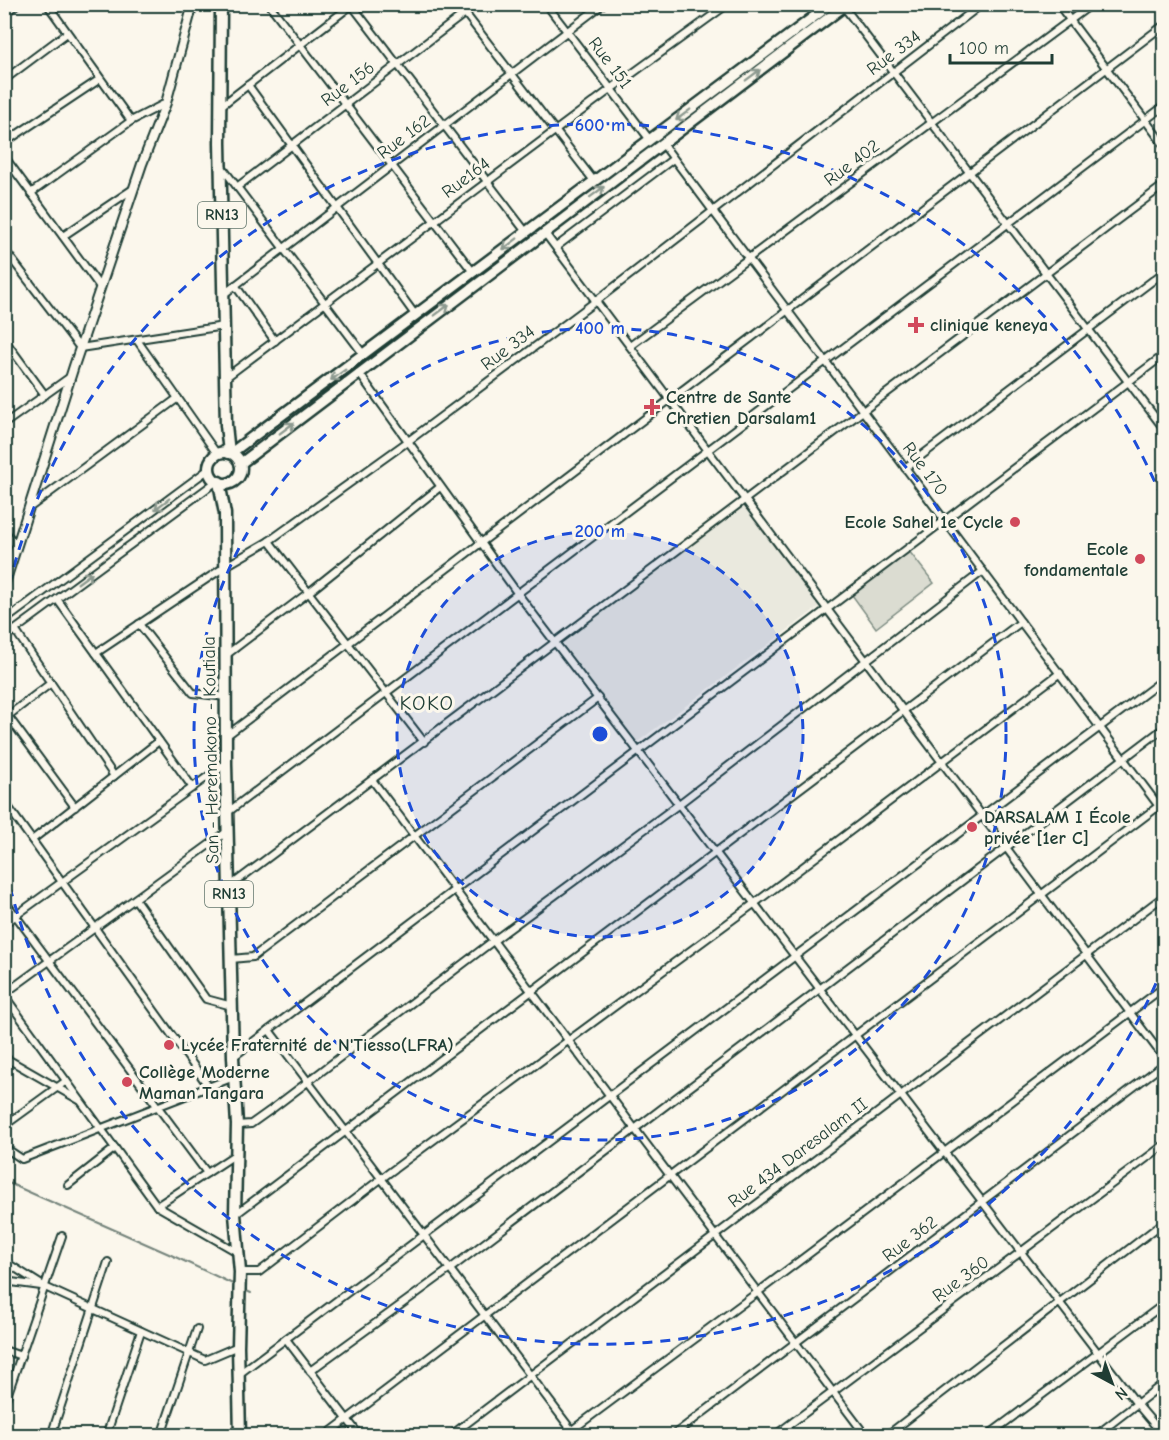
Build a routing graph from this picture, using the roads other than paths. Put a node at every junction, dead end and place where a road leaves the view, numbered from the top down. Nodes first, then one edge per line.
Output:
1 (17, 4) edge
2 (47, 4) edge
3 (193, 4) edge
4 (221, 4) edge
5 (269, 4) edge
6 (458, 4) edge
7 (477, 4) edge
8 (546, 4) edge
9 (603, 4) edge
10 (728, 4) edge
11 (831, 4) edge
12 (982, 4) edge
13 (1058, 4) edge
14 (1092, 4) edge
15 (352, 5) edge
16 (845, 6) edge
17 (817, 8) edge
18 (4, 14) edge
19 (465, 14) junction
20 (1071, 21) junction
21 (1164, 25) edge
22 (567, 32) junction
23 (67, 33) junction
24 (300, 45) junction
25 (398, 65) junction
26 (1107, 69) junction
27 (894, 72) junction
28 (512, 74) junction
29 (100, 79) junction
30 (4, 80) edge
31 (248, 85) junction
32 (611, 89) junction
33 (166, 103) junction
34 (345, 105) junction
35 (221, 106) junction
36 (1164, 106) edge
37 (1146, 120) junction
38 (131, 121) junction
39 (932, 123) junction
40 (444, 125) junction
41 (555, 130) junction
42 (650, 140) junction
43 (4, 143) edge
44 (662, 143) junction
45 (291, 145) junction
46 (1164, 145) edge
47 (4, 156) edge
48 (673, 159) junction
49 (221, 165) junction
50 (392, 165) junction
51 (970, 172) junction
52 (487, 181) junction
53 (594, 181) junction
54 (1164, 185) edge
55 (237, 187) junction
56 (134, 189) junction
57 (31, 193) junction
58 (337, 207) junction
59 (712, 212) junction
60 (434, 221) junction
61 (1009, 224) junction
62 (526, 232) junction
63 (544, 232) junction
64 (63, 236) junction
65 (556, 247) junction
66 (283, 248) junction
67 (4, 249) edge
68 (748, 259) junction
69 (378, 263) junction
70 (473, 272) junction
71 (1164, 272) edge
72 (1047, 274) junction
73 (235, 285) junction
74 (100, 287) junction
75 (223, 294) junction
76 (596, 301) junction
77 (324, 303) junction
78 (787, 311) junction
79 (416, 316) junction
80 (224, 326) junction
81 (1089, 329) junction
82 (4, 339) edge
83 (137, 340) junction
84 (275, 340) junction
85 (630, 346) junction
86 (80, 348) junction
87 (1164, 355) edge
88 (364, 356) junction
89 (825, 362) junction
90 (359, 374) junction
91 (70, 377) junction
92 (225, 378) junction
93 (1129, 382) junction
94 (45, 395) junction
95 (178, 398) junction
96 (670, 399) junction
97 (863, 412) junction
98 (4, 424) edge
99 (226, 425) junction
100 (1164, 429) edge
101 (407, 442) junction
102 (707, 449) junction
103 (230, 453) junction
104 (218, 454) junction
105 (240, 464) junction
106 (905, 468) junction
107 (209, 469) junction
108 (218, 482) junction
109 (231, 482) junction
110 (440, 487) junction
111 (746, 500) junction
112 (29, 509) junction
113 (225, 514) junction
114 (945, 520) junction
115 (4, 530) edge
116 (269, 541) junction
117 (481, 543) junction
118 (17, 547) junction
119 (226, 566) junction
120 (983, 572) junction
121 (4, 586) edge
122 (308, 593) junction
123 (518, 594) junction
124 (57, 599) junction
125 (827, 609) junction
126 (4, 621) edge
127 (1021, 622) junction
128 (139, 624) junction
129 (15, 630) junction
130 (4, 638) edge
131 (556, 642) junction
132 (348, 644) junction
133 (96, 653) junction
134 (226, 656) junction
135 (866, 661) junction
136 (1060, 673) junction
137 (1164, 679) edge
138 (51, 683) junction
139 (386, 693) junction
140 (226, 697) junction
141 (598, 698) junction
142 (904, 711) junction
143 (6, 717) edge
144 (1100, 727) junction
145 (1164, 728) edge
146 (226, 736) junction
147 (159, 741) junction
148 (424, 742) junction
149 (639, 751) junction
150 (1124, 759) junction
151 (942, 761) junction
152 (226, 764) junction
153 (114, 776) junction
154 (373, 781) junction
155 (193, 788) junction
156 (4, 801) edge
157 (679, 804) junction
158 (1162, 804) edge
159 (75, 807) junction
160 (228, 812) junction
161 (1164, 813) edge
162 (983, 816) junction
163 (228, 830) junction
164 (414, 837) junction
165 (32, 840) junction
166 (1007, 848) junction
167 (716, 852) junction
168 (62, 882) junction
169 (229, 888) junction
170 (454, 890) junction
171 (1042, 894) junction
172 (1164, 896) edge
173 (135, 899) junction
174 (4, 900) edge
175 (755, 903) junction
176 (16, 915) junction
177 (4, 924) edge
178 (95, 928) junction
179 (493, 941) junction
180 (1087, 954) junction
181 (795, 956) junction
182 (231, 959) junction
183 (50, 961) junction
184 (1164, 987) edge
185 (819, 988) junction
186 (531, 992) junction
187 (4, 994) edge
188 (232, 1006) junction
189 (1131, 1012) junction
190 (269, 1030) junction
191 (855, 1035) junction
192 (569, 1041) junction
193 (4, 1057) edge
194 (233, 1057) junction
195 (1164, 1058) edge
196 (1164, 1064) edge
197 (234, 1077) junction
198 (66, 1081) junction
199 (308, 1081) junction
200 (209, 1087) junction
201 (56, 1088) junction
202 (900, 1094) junction
203 (610, 1097) junction
204 (82, 1102) junction
205 (157, 1106) junction
206 (237, 1125) junction
207 (4, 1126) edge
208 (101, 1128) junction
209 (635, 1129) junction
210 (346, 1131) junction
211 (1164, 1145) edge
212 (4, 1147) edge
213 (115, 1148) junction
214 (945, 1153) junction
215 (236, 1154) junction
216 (207, 1173) junction
217 (670, 1175) junction
218 (382, 1178) junction
219 (68, 1185) dead end
220 (983, 1202) junction
221 (157, 1206) junction
222 (236, 1214) junction
223 (1164, 1222) edge
224 (714, 1234) junction
225 (62, 1236) dead end
226 (425, 1236) junction
227 (239, 1253) junction
228 (1022, 1253) junction
229 (4, 1261) edge
230 (108, 1262) dead end
231 (450, 1269) junction
232 (240, 1272) junction
233 (4, 1281) edge
234 (45, 1287) junction
235 (758, 1292) junction
236 (1059, 1303) junction
237 (1164, 1304) edge
238 (93, 1308) junction
239 (485, 1315) junction
240 (196, 1329) dead end
241 (141, 1331) junction
242 (286, 1339) junction
243 (797, 1343) junction
244 (238, 1346) junction
245 (4, 1350) edge
246 (189, 1352) junction
247 (1098, 1354) junction
248 (21, 1356) junction
249 (310, 1371) junction
250 (239, 1374) junction
251 (530, 1374) junction
252 (1164, 1383) edge
253 (833, 1392) junction
254 (1137, 1404) junction
255 (4, 1405) edge
256 (347, 1419) junction
257 (574, 1433) edge
258 (51, 1436) edge
259 (106, 1436) edge
260 (161, 1436) edge
261 (240, 1436) edge
262 (325, 1436) edge
263 (360, 1436) edge
264 (450, 1436) edge
265 (564, 1436) edge
266 (672, 1436) edge
267 (774, 1436) edge
268 (866, 1436) edge
269 (886, 1436) edge
270 (987, 1436) edge
271 (1095, 1436) edge
272 (1164, 1436) edge

1 - 18 street
2 - 23 street
3 - 33 street
4 - 35 main road, RN13
5 - 24 street
6 - 19 street
7 - 19 street, Rue 156
8 - 22 street, Rue 151
9 - 22 street, Rue 162
10 - 32 street, Rue164
11 - 17 main road
12 - 27 street, Rue 334
13 - 20 street
14 - 20 street, Rue 402
15 - 24 street
15 - 25 street
16 - 27 street
44 -> 16 main road
17 -> 42 main road
19 - 25 street, Rue 156
19 - 28 street
20 - 26 street
20 - 39 street, Rue 402
21 - 26 street
22 - 28 street, Rue 162
22 - 32 street, Rue 151
23 - 29 street
23 - 30 street
24 - 31 street
24 - 34 street
25 - 34 street, Rue 156
25 - 40 street
26 - 37 street
26 - 51 street
27 - 39 street
27 - 59 street, Rue 334
28 - 40 street, Rue 162
28 - 41 street
29 - 38 street
29 - 43 street
31 - 35 street
31 - 45 street
32 - 41 street, Rue164
32 - 42 street, Rue 151
33 - 38 street
33 - 56 street
34 - 45 street, Rue 156
34 - 50 street
35 - 49 main road, RN13
36 - 37 street
37 - 46 street
37 - 61 street
38 - 57 street
39 - 51 street
39 - 68 street, Rue 402
40 - 50 street, Rue 162
40 - 52 street
41 - 52 street, Rue164
41 - 53 street
42 - 53 main road
44 - 48 street, Rue 170
63 -> 44 main road
45 - 55 street, Rue 156
45 - 58 street
47 - 57 street
48 - 59 street, Rue 170
48 - 65 street
49 - 55 street
49 - 75 main road, RN13
50 - 58 street, Rue 162
50 - 60 street
51 - 61 street
51 - 78 street
52 - 60 street, Rue164
52 - 62 street
53 - 62 main road
54 - 72 street
55 - 66 street
56 - 64 street
56 - 74 street
57 - 64 street
58 - 66 street, Rue 162
58 - 69 street
59 - 68 street, Rue 170
59 - 76 street, Rue 334
60 - 69 street, Rue164
60 - 70 street
61 - 72 street
61 - 89 street
62 -> 70 main road
63 - 65 street
90 -> 63 main road
64 - 74 street
65 - 76 street
66 - 73 street, Rue 162
66 - 77 street
67 - 86 street
68 - 78 street, Rue 170
68 - 85 street, Rue 402
69 - 77 street, Rue164
69 - 79 street
70 - 79 main road
71 - 81 street
72 - 81 street
72 - 97 street
73 - 75 street, Rue 162
73 - 84 street
74 - 86 street
75 - 80 main road, RN13
76 - 85 street
76 - 101 street, Rue 334
77 - 84 street, Rue164
77 - 88 street
78 - 89 street, Rue 170
78 - 96 street
79 - 88 main road
80 - 83 street
80 - 92 main road, RN13
81 - 93 street
81 - 106 street
82 - 94 street
83 - 86 street
83 - 95 street
84 - 92 street, Rue164
85 - 96 street
86 - 91 street
87 - 93 street
88 -> 103 main road
89 - 97 street, Rue 170
89 - 102 street
90 - 101 street
105 -> 90 main road
91 - 94 street
91 - 112 street
92 - 99 main road, RN13
93 - 100 street
93 - 114 street
94 - 98 street
95 - 104 street
95 - 112 street
96 - 102 street
96 - 117 street
97 - 106 street, Rue 170
97 - 111 street
99 - 103 main road, RN13
99 - 104 main road, RN13
101 - 110 street
101 - 116 street, Rue 334
102 - 111 street
102 - 123 street
103 - 104 main road
103 - 105 main road
104 - 107 main road
105 - 109 main road
106 - 114 street, Rue 170
107 - 108 main road
107 -> 126 street
108 - 109 main road
108 - 113 main road, RN13
124 -> 108 street
109 - 113 main road, RN13
110 - 117 street
110 - 122 street
111 - 125 street
111 - 131 street
112 - 118 street
113 - 119 main road, San - Heremakono - Koutiala / RN13
114 - 120 street, Rue 170
114 - 125 street
115 - 118 street
116 - 119 street, Rue 334
116 - 122 street
117 - 123 street
117 - 132 street
118 - 121 street
119 - 128 street, Rue 334
119 - 134 main road, San - Heremakono - Koutiala / RN13
120 - 127 street, Rue 170
120 - 135 street
122 - 132 street
122 - 134 street
123 - 131 street
123 - 139 street
124 - 129 street
124 - 133 street
125 - 135 street
125 - 149 street
127 - 136 street, Rue 170
127 - 142 street
128 - 133 street, Rue 334
128 - 140 street
129 - 130 street
129 - 138 street
131 - 141 street
131 - 148 street
132 - 139 street
132 - 146 street
133 - 147 street
134 - 140 main road, San - Heremakono - Koutiala / RN13
135 - 142 street
135 - 157 street
136 - 144 street, Rue 170
136 - 151 street
137 - 144 street
138 - 143 street
138 - 153 street
139 - 148 street
139 - 160 street
140 - 146 main road, San - Heremakono - Koutiala / RN13
141 - 149 street
141 - 164 street
142 - 151 street
142 - 167 street
143 - 159 street
144 - 150 street, Rue 170
144 - 162 street
145 - 150 street
146 - 152 main road, San - Heremakono - Koutiala / RN13
147 - 153 street
147 - 155 street
148 - 154 street
149 - 157 street
149 - 170 street
150 - 158 street, Rue 170
150 - 166 street
151 - 162 street
151 - 175 street
152 - 155 street
152 - 160 main road, San - Heremakono - Koutiala / RN13
153 - 159 street
154 - 164 street
154 - 169 street
155 - 168 street
156 - 165 street
157 - 167 street
157 - 179 street
158 - 161 street, Rue 170
158 - 171 street
159 - 165 street
160 - 163 main road, San - Heremakono - Koutiala / RN13
162 - 166 street
162 - 181 street
163 - 169 main road, San - Heremakono - Koutiala / RN13
163 - 173 street
164 - 170 street
164 - 182 street
165 - 168 street
166 - 171 street
166 - 185 street
167 - 175 street
167 - 186 street
168 - 176 street
168 - 178 street
169 - 182 main road, San - Heremakono - Koutiala / RN13
170 - 179 street
170 - 190 street
171 - 180 street
171 - 191 street
172 - 180 street, Rue 434 Daresalam II
173 - 178 street
173 - 188 street
174 - 176 street
175 - 181 street
175 - 192 street
176 - 177 street
176 - 183 street
178 - 183 street
178 - 200 street
179 - 186 street
179 - 199 street
180 - 189 street
180 - 202 street, Rue 434 Daresalam II
181 - 185 street
181 - 203 street
182 - 188 main road, San - Heremakono - Koutiala / RN13
183 - 187 street
183 - 205 street
184 - 189 street
185 - 191 street
185 - 209 street
186 - 192 street
186 - 210 street
187 - 198 street
188 - 194 main road, San - Heremakono - Koutiala / RN13
189 - 195 street
189 - 214 street
190 - 194 street
190 - 199 street
191 - 202 street
191 - 217 street
192 - 203 street
192 - 218 street
193 - 201 street
194 - 197 main road, San - Heremakono - Koutiala / RN13
196 - 220 street, Rue 362
197 - 200 street
197 - 206 main road, San - Heremakono - Koutiala / RN13
198 - 201 street
198 - 204 street
199 - 206 street
199 - 210 street
200 - 205 street
201 - 204 street
201 - 207 street
202 - 214 street
202 - 224 street, Rue 434 Daresalam II
203 - 209 street
203 - 226 street
204 - 208 street
205 - 208 street
205 - 216 street
206 - 215 main road, San - Heremakono - Koutiala / RN13
208 - 212 street
208 - 213 street
209 - 217 street
209 - 231 street
210 - 218 street
210 - 222 street
211 - 228 street, Rue 360
213 - 219 street
213 - 221 street
214 - 220 street
214 - 235 street
215 - 216 street
215 - 222 main road, San - Heremakono - Koutiala / RN13
216 - 221 street
217 - 224 street
217 - 239 street
218 - 226 street
218 - 232 street
220 - 228 street
220 - 243 street, Rue 362
221 - 227 street
222 - 227 main road, San - Heremakono - Koutiala / RN13
223 - 236 street
224 - 235 street
224 - 251 street, Rue 434 Daresalam II
225 - 234 street
226 - 231 street
226 - 242 street
227 - 232 main road, San - Heremakono - Koutiala / RN13
228 - 236 street
228 - 253 street, Rue 360
229 - 234 street
230 - 238 street
231 - 239 street
231 - 249 street
232 - 244 main road, RN13
233 - 234 street
234 - 238 street
234 - 248 street
235 - 243 street
235 - 257 street
236 - 247 street
236 - 269 street
237 - 247 street
238 - 241 street
238 - 258 street
239 - 251 street
239 - 256 street
240 - 246 street
241 - 246 street
241 - 259 street
242 - 249 street
242 - 250 street
243 - 253 street
243 - 266 street, Rue 362
244 - 246 street
244 - 250 main road, RN13
245 - 248 street
246 - 260 street
247 - 254 street
247 - 270 street
248 - 255 street
249 - 256 street
250 - 261 main road, RN13
251 - 257 street
251 - 264 street, Rue 434 Daresalam II
252 - 254 street
253 - 267 street, Rue 360
253 - 268 street
254 - 271 street
254 - 272 street
256 - 262 street
256 - 263 street
257 - 265 street

